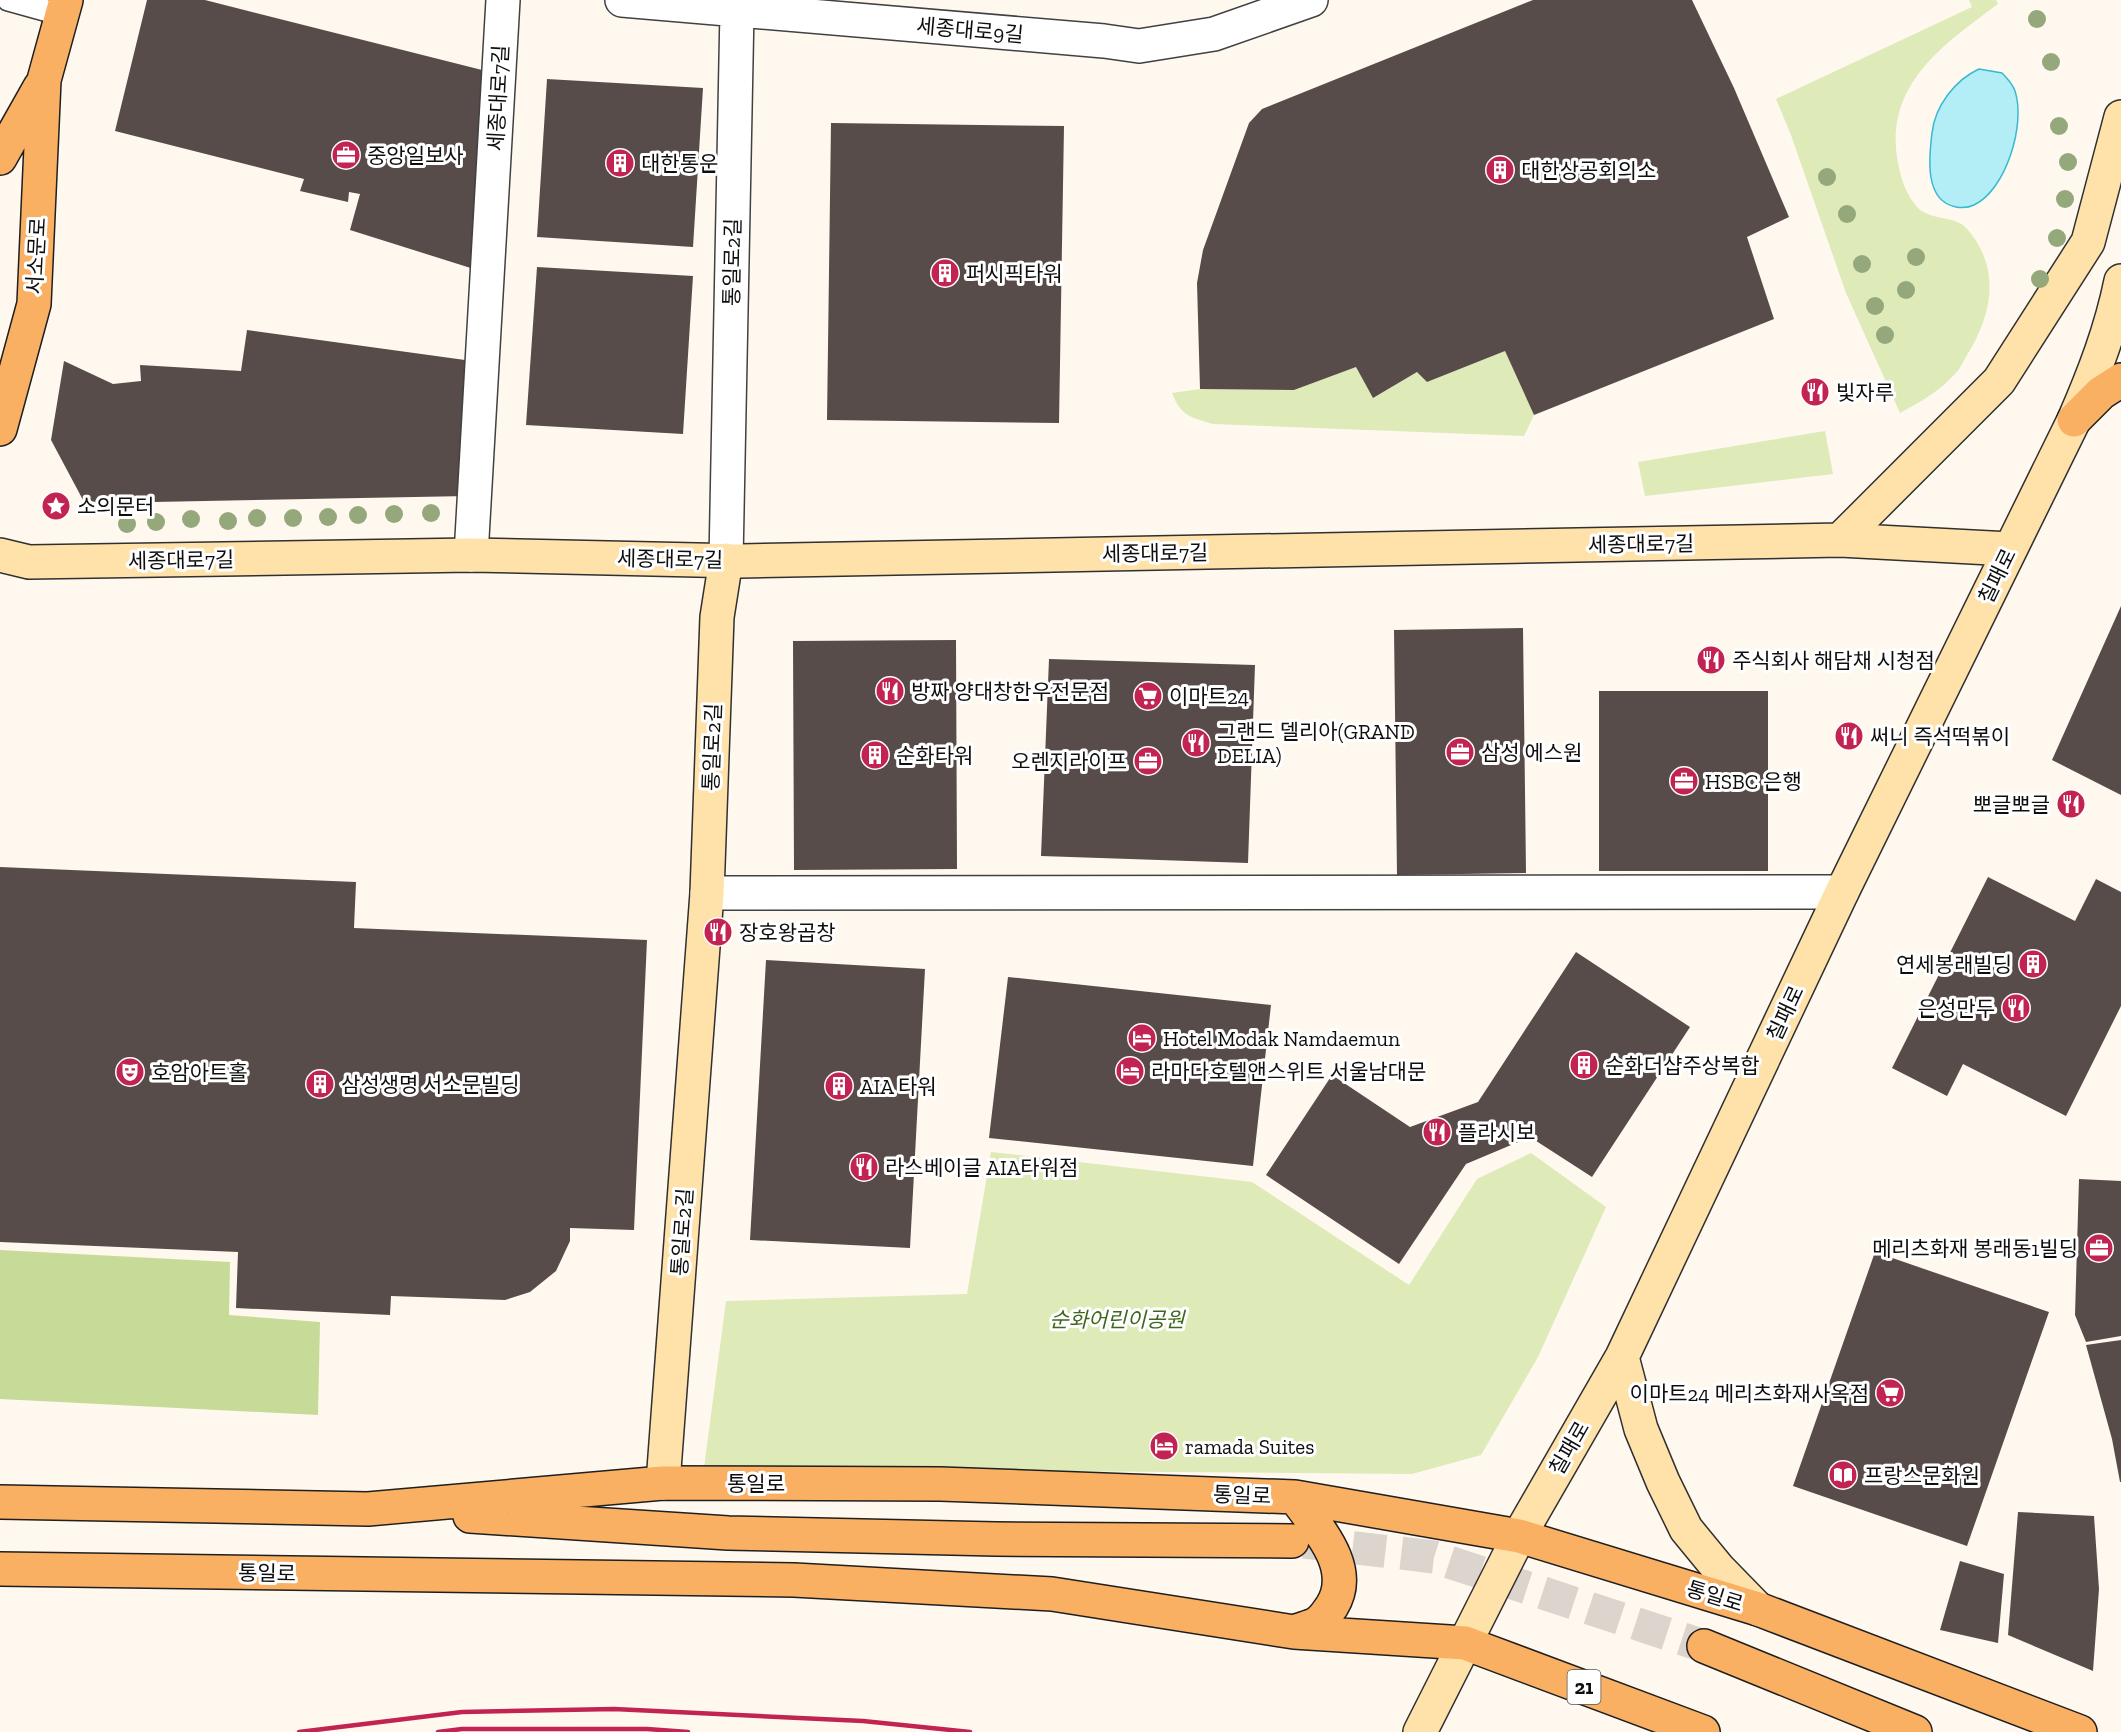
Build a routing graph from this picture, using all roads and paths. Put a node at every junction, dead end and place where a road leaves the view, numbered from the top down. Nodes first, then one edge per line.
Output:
1 (8, 0) edge
2 (503, 0) edge
3 (633, 0) edge
4 (1311, 0) edge
5 (64, 7) edge
6 (737, 10) junction
7 (44, 80) junction
8 (2121, 117) edge
9 (0, 158) edge
10 (2121, 281) edge
11 (2121, 380) edge
12 (2074, 420) junction
13 (0, 429) edge
14 (1840, 540) junction
15 (2010, 549) junction
16 (0, 555) edge
17 (471, 555) junction
18 (726, 560) junction
19 (1842, 892) junction
20 (707, 893) junction
21 (1622, 1356) junction
22 (663, 1483) junction
23 (1295, 1497) junction
24 (0, 1502) edge
25 (368, 1509) junction
26 (1519, 1536) junction
27 (1292, 1541) tunnel mouth
28 (0, 1569) edge
29 (1758, 1609) junction
30 (1294, 1632) junction
31 (1465, 1643) junction
32 (1704, 1646) tunnel mouth
33 (1420, 1732) edge
34 (1703, 1732) edge
35 (1914, 1732) edge
36 (2080, 1732) edge

1 - 5 lane
2 - 17 street, 세종대로7길
3 - 6 street, 세종대로9길
4 - 6 street, 세종대로9길
5 - 7 main road, 서소문로
6 - 18 street, 통일로2길
7 - 9 main road, 서소문로
7 - 13 main road, 서소문로
8 - 14 street
10 - 12 street, 칠패로
11 - 12 main road
12 - 15 street, 칠패로
14 - 15 street, 세종대로7길
14 - 18 street, 세종대로7길
15 - 19 street, 칠패로
16 - 17 street, 세종대로7길
17 - 18 street, 세종대로7길
18 - 20 street, 통일로2길
19 - 20 street
19 - 21 street, 칠패로
20 - 22 street, 통일로2길
21 - 26 street, 칠패로
21 - 29 street
22 - 23 main road, 통일로
22 - 25 main road, 통일로
23 - 26 main road, 통일로
23 - 30 main road
24 - 25 main road, 통일로
25 - 27 main road, 통일로
26 - 29 main road, 통일로
26 - 31 street, 칠패로
28 - 30 main road, 통일로
29 - 36 main road, 통일로
30 - 31 main road, 통일로
31 - 33 street, 칠패로
31 - 34 main road, 통일로 / 21
32 - 35 main road

